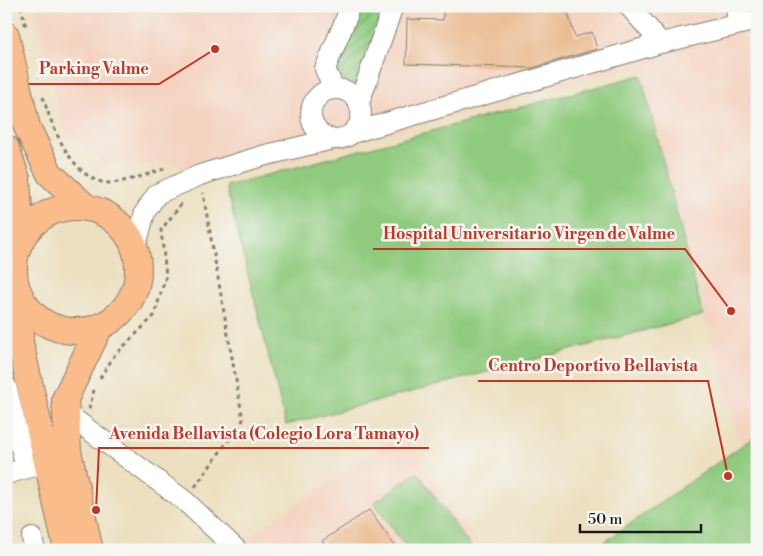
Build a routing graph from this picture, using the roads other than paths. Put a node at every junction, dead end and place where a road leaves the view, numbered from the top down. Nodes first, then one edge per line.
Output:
1 (348, 6) edge
2 (393, 6) edge
3 (629, 6) edge
4 (737, 16) edge
5 (757, 20) edge
6 (17, 35) edge
7 (661, 44) junction
8 (328, 90) junction
9 (358, 103) junction
10 (343, 136) junction
11 (8, 157) edge
12 (86, 207) junction
13 (21, 241) junction
14 (135, 249) junction
15 (21, 297) junction
16 (100, 326) junction
17 (13, 343) edge
18 (6, 386) edge
19 (75, 419) junction
20 (37, 465) junction
21 (6, 474) edge
22 (67, 550) edge
23 (90, 550) edge
24 (236, 550) edge

1 - 8 street
2 - 9 street
3 - 7 street
4 - 5 street
4 - 7 street
6 - 12 main road
7 - 10 street
8 - 9 street
8 - 10 street
9 - 10 street
10 - 14 street
11 - 13 main road
12 - 13 main road
12 - 14 main road
13 - 15 main road
14 - 16 main road
15 - 16 main road
15 - 17 main road
16 - 19 main road
17 - 20 main road
18 - 20 street
19 - 23 main road
19 - 24 street
20 - 21 street
20 - 22 main road

